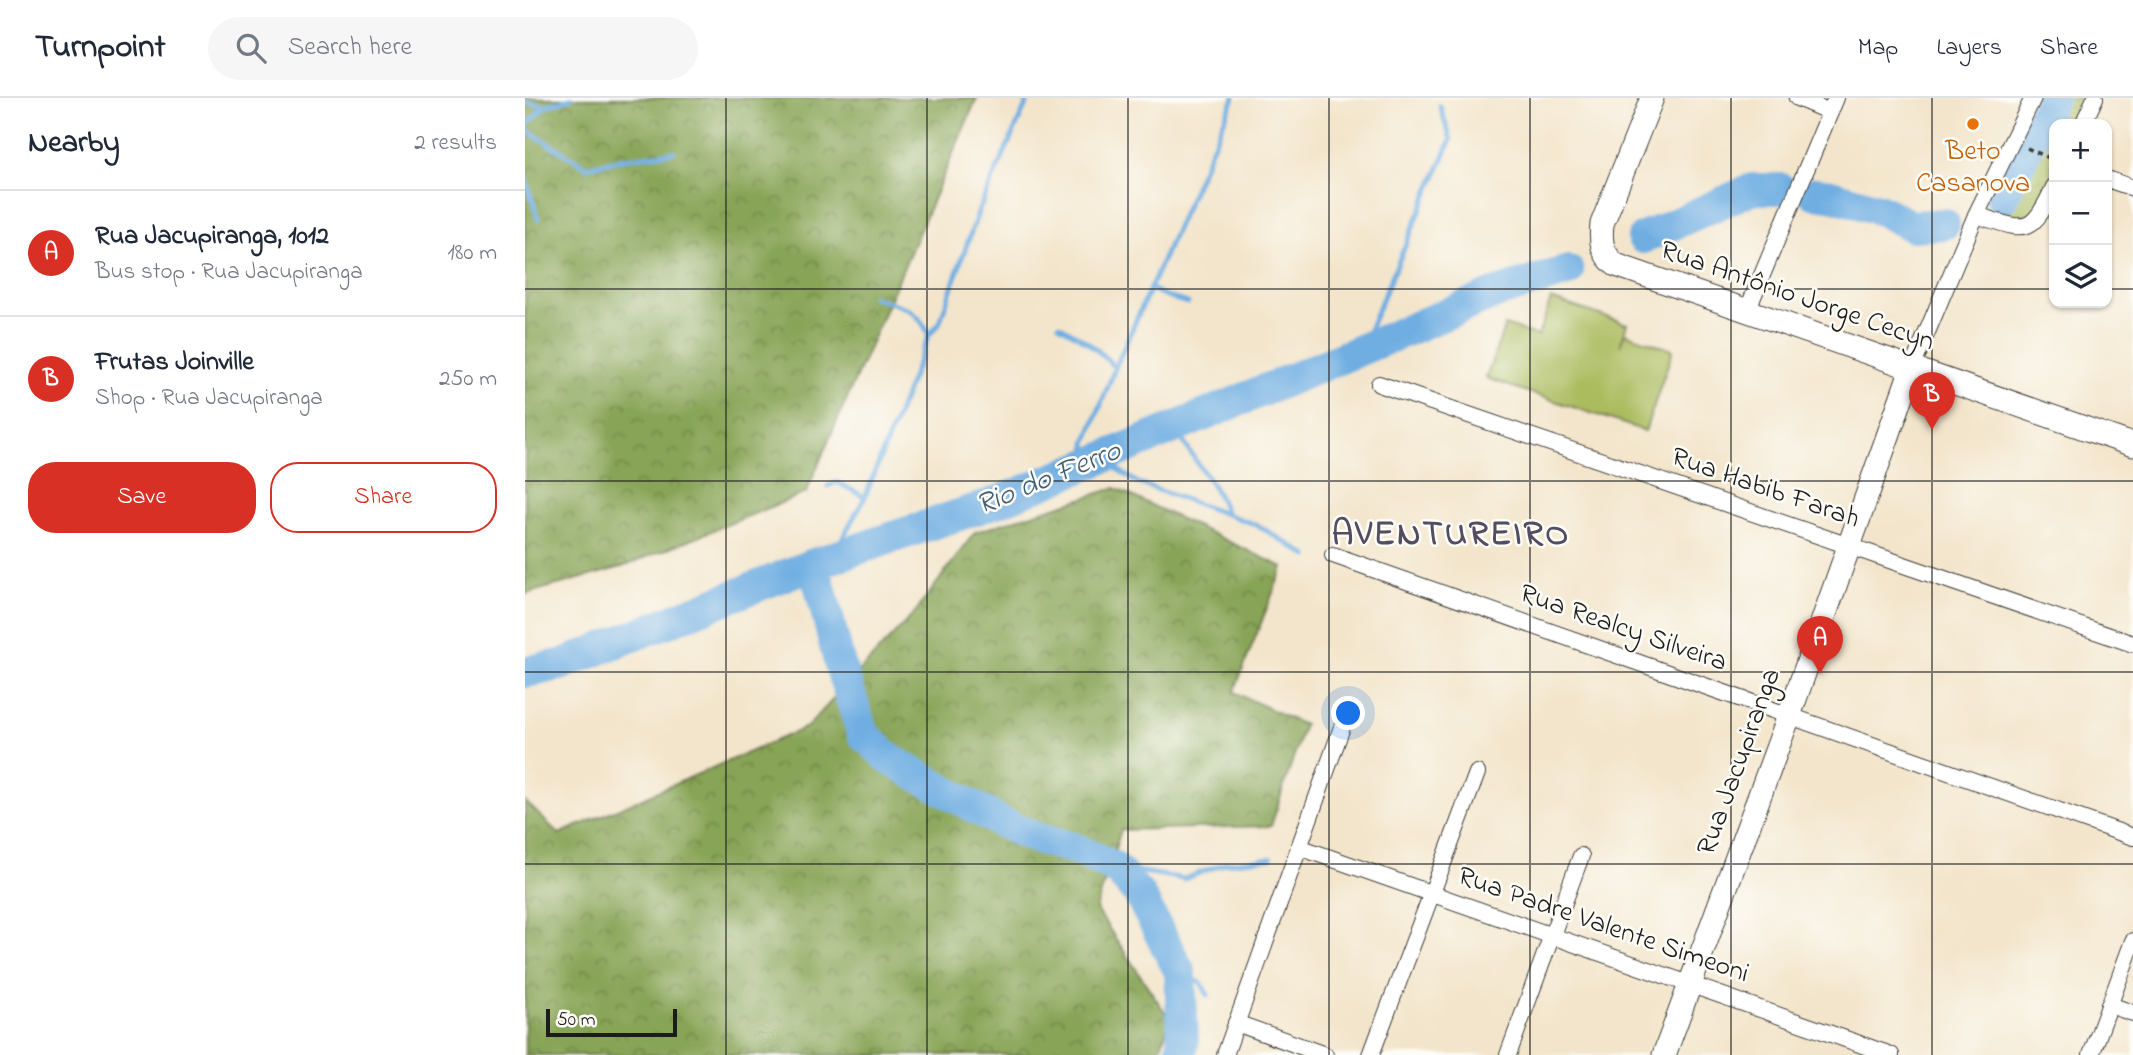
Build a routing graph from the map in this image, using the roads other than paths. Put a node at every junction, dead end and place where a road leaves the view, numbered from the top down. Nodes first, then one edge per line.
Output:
1 (1652, 98) edge
2 (1797, 98) edge
3 (2033, 98) edge
4 (2095, 98) edge
5 (1833, 105) edge
6 (2085, 119) edge
7 (2112, 181) edge
8 (2133, 188) edge
9 (2049, 197) edge
10 (1976, 215) junction
11 (1747, 311) junction
12 (1912, 368) junction
13 (1379, 384) dead end
14 (2133, 445) edge
15 (1849, 546) junction
16 (1333, 555) dead end
17 (2133, 644) edge
18 (1347, 713) dead end
19 (1789, 716) junction
20 (1477, 773) dead end
21 (2133, 837) edge
22 (1299, 847) junction
23 (1581, 856) dead end
24 (1431, 894) junction
25 (1552, 936) junction
26 (2133, 941) edge
27 (1692, 985) junction
28 (2109, 1004) junction
29 (2133, 1013) edge
30 (1236, 1023) junction
31 (1225, 1055) edge
32 (1325, 1055) edge
33 (1371, 1055) edge
34 (1509, 1055) edge
35 (1664, 1055) edge
36 (1891, 1055) edge
37 (2091, 1055) edge

1 - 11 street, Rua Antônio Jorge Cecyn
2 - 5 street
3 - 10 street, Rua Jacupiranga
4 - 6 street
5 - 11 street
7 - 8 street
9 - 10 street
10 - 12 street, Rua Jacupiranga
11 - 12 street, Rua Antônio Jorge Cecyn
12 - 14 street, Rua Antônio Jorge Cecyn
12 - 15 street, Rua Jacupiranga
13 - 15 street, Rua Habib Farah
15 - 17 street, Rua Habib Farah
15 - 19 street, Rua Jacupiranga
16 - 19 street, Rua Realcy Silveira
18 - 22 street
19 - 21 street, Rua Realcy Silveira
19 - 27 street, Rua Jacupiranga
20 - 24 street
22 - 24 street, Rua Padre Valente Simeoni
22 - 30 street
23 - 25 street
24 - 25 street, Rua Padre Valente Simeoni
24 - 33 street
25 - 27 street, Rua Padre Valente Simeoni
25 - 34 street
26 - 28 street
27 - 35 street, Rua Jacupiranga
27 - 36 street, Rua Padre Valente Simeoni
28 - 29 street
28 - 37 street
30 - 31 street
30 - 32 street

